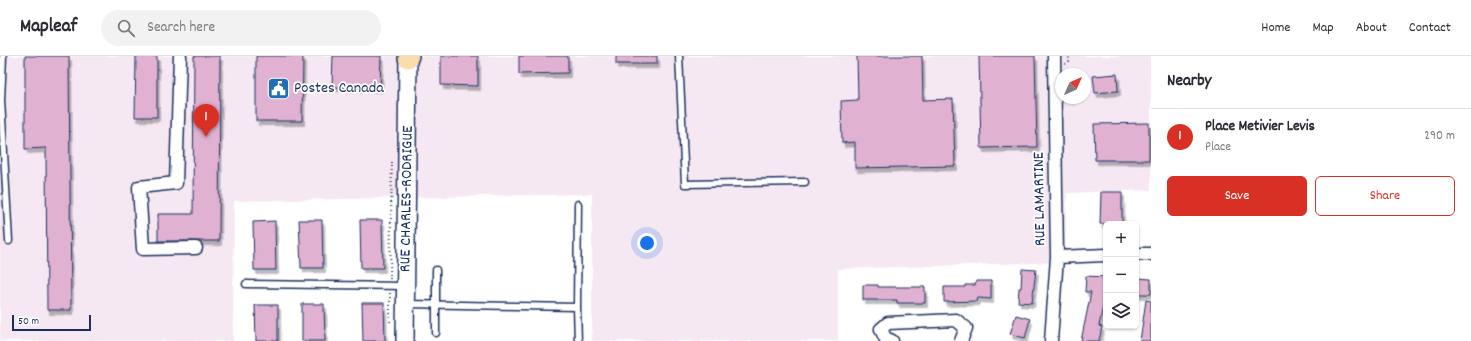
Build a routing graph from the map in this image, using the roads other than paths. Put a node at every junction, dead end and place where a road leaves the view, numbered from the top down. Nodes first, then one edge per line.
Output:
1 (3, 56) edge
2 (180, 56) edge
3 (408, 56) edge
4 (679, 56) edge
5 (1054, 56) edge
6 (1, 90) edge
7 (805, 182) dead end
8 (578, 204) dead end
9 (9, 241) dead end
10 (196, 248) dead end
11 (1139, 254) edge
12 (1151, 254) edge
13 (1103, 256) edge
14 (1057, 257) junction
15 (436, 270) dead end
16 (246, 284) dead end
17 (398, 286) junction
18 (406, 304) junction
19 (436, 305) junction
20 (577, 307) junction
21 (436, 333) dead end
22 (405, 341) edge
23 (578, 341) edge
24 (892, 341) edge
25 (961, 341) edge
26 (1051, 341) edge

1 - 6 lane
2 - 10 street
3 - 17 street, RUE CHARLES-RODRIGUE
4 - 7 lane
5 - 14 street, RUE LAMARTINE
6 - 9 lane
8 - 20 lane
11 - 12 street
13 - 14 street
14 - 26 street, RUE LAMARTINE
15 - 19 lane
16 - 17 lane
17 - 18 street, RUE CHARLES-RODRIGUE
18 - 19 lane
18 - 22 street, RUE CHARLES-RODRIGUE
19 - 20 lane
19 - 21 lane
20 - 23 lane
24 - 25 street

